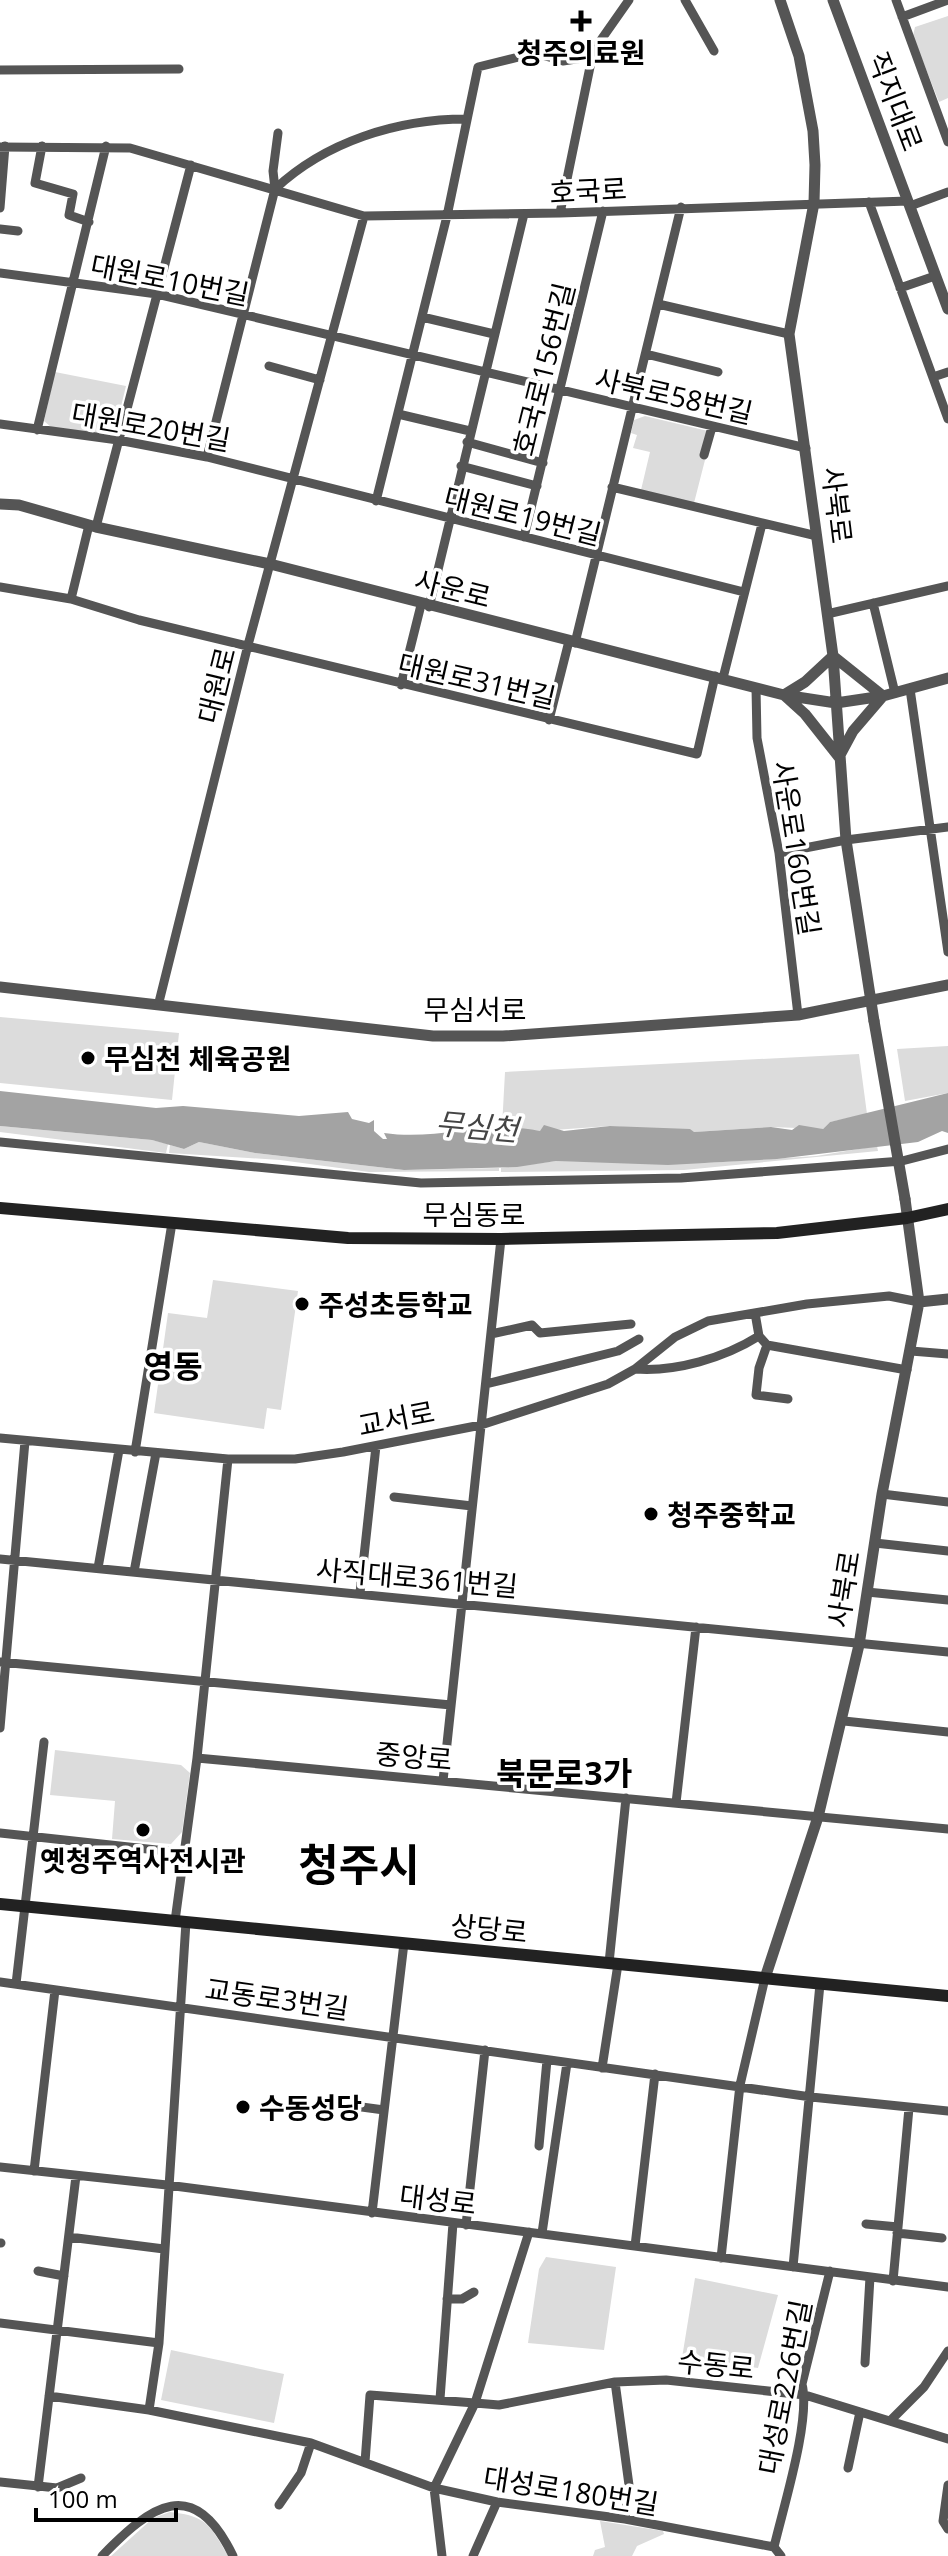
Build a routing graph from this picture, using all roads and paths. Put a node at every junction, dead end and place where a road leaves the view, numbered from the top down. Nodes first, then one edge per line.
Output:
1 (629, 0) edge
2 (685, 0) edge
3 (780, 0) edge
4 (833, 0) edge
5 (896, 0) edge
6 (948, 0) edge
7 (902, 17) junction
8 (714, 51) dead end
9 (590, 62) junction
10 (179, 69) dead end
11 (0, 70) edge
12 (466, 119) junction
13 (278, 133) dead end
14 (948, 141) edge
15 (2, 146) edge
16 (42, 146) junction
17 (106, 146) junction
18 (191, 165) junction
19 (275, 189) junction
20 (948, 192) edge
21 (869, 202) junction
22 (814, 203) junction
23 (909, 204) junction
24 (681, 207) junction
25 (0, 208) edge
26 (603, 211) junction
27 (560, 213) junction
28 (524, 214) junction
29 (364, 216) junction
30 (447, 216) junction
31 (89, 222) junction
32 (0, 229) edge
33 (18, 231) dead end
34 (0, 273) edge
35 (935, 276) junction
36 (75, 282) junction
37 (900, 288) junction
38 (157, 294) junction
39 (658, 304) junction
40 (948, 309) edge
41 (242, 315) junction
42 (422, 317) junction
43 (494, 334) junction
44 (789, 334) junction
45 (330, 337) junction
46 (646, 354) junction
47 (413, 355) junction
48 (269, 366) dead end
49 (485, 372) junction
50 (718, 372) dead end
51 (948, 372) edge
52 (933, 377) junction
53 (320, 380) junction
54 (561, 391) junction
55 (633, 409) junction
56 (398, 414) junction
57 (948, 419) edge
58 (0, 424) edge
59 (712, 427) junction
60 (37, 430) junction
61 (469, 437) junction
62 (118, 440) junction
63 (806, 448) junction
64 (704, 455) dead end
65 (207, 457) junction
66 (543, 463) junction
67 (461, 466) junction
68 (293, 477) junction
69 (537, 486) junction
70 (612, 487) junction
71 (376, 501) junction
72 (0, 504) edge
73 (448, 519) junction
74 (762, 524) junction
75 (93, 526) junction
76 (817, 536) junction
77 (524, 537) junction
78 (596, 556) junction
79 (270, 564) junction
80 (948, 586) edge
81 (0, 587) edge
82 (744, 592) junction
83 (71, 599) junction
84 (873, 603) junction
85 (425, 606) junction
86 (827, 614) junction
87 (572, 642) junction
88 (248, 645) junction
89 (833, 656) junction
90 (719, 677) junction
91 (948, 678) edge
92 (401, 685) junction
93 (756, 688) junction
94 (910, 689) junction
95 (889, 694) junction
96 (784, 695) junction
97 (836, 703) junction
98 (549, 720) junction
99 (839, 757) junction
100 (948, 827) edge
101 (930, 830) junction
102 (846, 840) junction
103 (779, 853) junction
104 (948, 952) edge
105 (948, 985) edge
106 (0, 987) edge
107 (869, 1000) junction
108 (159, 1002) junction
109 (798, 1015) junction
110 (0, 1142) edge
111 (948, 1149) edge
112 (0, 1208) edge
113 (948, 1209) edge
114 (907, 1218) junction
115 (172, 1223) junction
116 (501, 1239) junction
117 (948, 1299) edge
118 (919, 1302) junction
119 (755, 1313) junction
120 (631, 1324) dead end
121 (491, 1334) junction
122 (759, 1336) junction
123 (639, 1339) dead end
124 (767, 1345) junction
125 (911, 1351) junction
126 (948, 1354) edge
127 (635, 1369) junction
128 (907, 1370) junction
129 (486, 1384) junction
130 (788, 1399) dead end
131 (481, 1425) junction
132 (0, 1438) edge
133 (25, 1441) junction
134 (376, 1446) junction
135 (119, 1450) junction
136 (135, 1452) junction
137 (156, 1453) junction
138 (228, 1459) junction
139 (882, 1494) junction
140 (394, 1497) dead end
141 (948, 1502) edge
142 (472, 1506) junction
143 (875, 1543) junction
144 (948, 1551) edge
145 (0, 1559) edge
146 (14, 1560) junction
147 (98, 1568) junction
148 (134, 1572) junction
149 (215, 1580) junction
150 (867, 1592) junction
151 (360, 1593) junction
152 (948, 1600) edge
153 (461, 1602) junction
154 (696, 1627) junction
155 (859, 1645) junction
156 (948, 1652) edge
157 (4, 1663) edge
158 (205, 1684) junction
159 (451, 1705) junction
160 (844, 1721) junction
161 (0, 1728) edge
162 (948, 1732) edge
163 (44, 1742) dead end
164 (197, 1758) junction
165 (443, 1781) junction
166 (626, 1798) junction
167 (676, 1803) junction
168 (818, 1817) junction
169 (948, 1829) edge
170 (0, 1833) edge
171 (33, 1837) junction
172 (184, 1853) junction
173 (0, 1904) edge
174 (25, 1907) junction
175 (180, 1922) junction
176 (404, 1943) junction
177 (613, 1964) junction
178 (765, 1978) junction
179 (0, 1982) edge
180 (16, 1984) junction
181 (820, 1984) junction
182 (55, 1990) junction
183 (948, 1996) edge
184 (179, 2007) junction
185 (392, 2036) junction
186 (485, 2050) junction
187 (547, 2060) junction
188 (567, 2063) junction
189 (602, 2068) junction
190 (655, 2074) junction
191 (740, 2085) junction
192 (811, 2097) junction
193 (347, 2105) dead end
194 (909, 2108) junction
195 (384, 2110) junction
196 (948, 2111) edge
197 (539, 2146) dead end
198 (0, 2167) edge
199 (34, 2171) junction
200 (76, 2176) junction
201 (167, 2185) junction
202 (372, 2213) junction
203 (453, 2223) junction
204 (866, 2224) dead end
205 (466, 2225) junction
206 (897, 2230) junction
207 (529, 2232) junction
208 (542, 2233) junction
209 (69, 2237) junction
210 (942, 2238) dead end
211 (635, 2246) junction
212 (164, 2249) junction
213 (721, 2258) junction
214 (793, 2267) junction
215 (38, 2271) dead end
216 (830, 2271) junction
217 (64, 2276) junction
218 (870, 2277) junction
219 (893, 2281) junction
220 (948, 2287) edge
221 (474, 2292) dead end
222 (447, 2299) junction
223 (0, 2323) edge
224 (57, 2330) junction
225 (159, 2343) junction
226 (948, 2351) edge
227 (865, 2363) dead end
228 (615, 2382) junction
229 (805, 2395) junction
230 (49, 2396) junction
231 (440, 2399) junction
232 (475, 2403) junction
233 (149, 2410) junction
234 (860, 2412) junction
235 (890, 2421) junction
236 (948, 2439) edge
237 (311, 2443) junction
238 (365, 2462) junction
239 (848, 2468) dead end
240 (81, 2478) dead end
241 (0, 2482) edge
242 (948, 2485) edge
243 (38, 2487) junction
244 (434, 2488) junction
245 (497, 2502) junction
246 (279, 2505) dead end
247 (625, 2519) junction
248 (948, 2529) edge
249 (774, 2547) junction
250 (102, 2556) edge
251 (233, 2556) edge
252 (442, 2556) edge
253 (473, 2556) edge
254 (781, 2556) edge

1 - 9 street
2 - 8 street
3 - 22 street, 사북로
4 - 23 street, 직지대로
5 - 7 street
6 - 7 street
7 - 14 street
9 - 12 street
9 - 27 street
10 - 11 street
12 - 19 street
12 - 30 street
13 - 19 street
15 - 16 street, 호국로
15 - 25 street, 호국로
16 - 17 street, 호국로
16 - 31 street
17 - 18 street, 호국로
17 - 31 street
18 - 19 street, 호국로
18 - 38 street
19 - 29 street, 호국로
19 - 41 street
20 - 23 street, 호국로
21 - 22 street, 호국로
21 - 23 street, 호국로
21 - 37 street
22 - 24 street, 호국로
22 - 44 street, 사북로
23 - 35 street, 직지대로
24 - 26 street, 호국로
24 - 39 street
26 - 27 street, 호국로
26 - 54 street, 호국로156번길
27 - 28 street, 호국로
28 - 30 street, 호국로
28 - 43 street
29 - 30 street, 호국로
29 - 45 street, 대원로
30 - 42 street
31 - 36 street
32 - 33 street
34 - 36 street, 대원로10번길
35 - 37 street
35 - 40 street, 직지대로
36 - 38 street, 대원로10번길
36 - 60 street
37 - 52 street
38 - 41 street, 대원로10번길
38 - 62 street
39 - 44 street
39 - 46 street
41 - 45 street, 대원로10번길
41 - 65 street
42 - 43 street
42 - 47 street
43 - 49 street
44 - 63 street, 사북로
45 - 47 street, 대원로10번길
45 - 53 street, 대원로
46 - 50 street
46 - 55 street
47 - 49 street, 사북로58번길
47 - 56 street
48 - 53 street
49 - 54 street, 사북로58번길
49 - 61 street
51 - 52 street
52 - 57 street
53 - 68 street, 대원로
54 - 55 street, 사북로58번길
54 - 66 street, 호국로156번길
55 - 59 street, 사북로58번길
55 - 70 street
56 - 61 street
56 - 71 street
58 - 60 street, 대원로20번길
59 - 63 street, 사북로58번길
59 - 64 street
60 - 62 street, 대원로20번길
61 - 66 street
61 - 67 street
62 - 65 street, 대원로20번길
62 - 75 street
63 - 76 street, 사북로
65 - 68 street, 대원로20번길
66 - 69 street, 호국로156번길
67 - 69 street
67 - 73 street
68 - 71 street, 대원로19번길
68 - 79 street, 대원로
69 - 77 street, 호국로156번길
70 - 74 street
70 - 78 street
71 - 73 street, 대원로19번길
72 - 75 street, 사운로
73 - 77 street, 대원로19번길
73 - 85 street
74 - 76 street
74 - 82 street
75 - 79 street, 사운로
75 - 83 street
76 - 86 street, 사북로
77 - 78 street, 대원로19번길
78 - 82 street, 대원로19번길
78 - 87 street
79 - 85 street, 사운로
79 - 88 street, 대원로
80 - 84 street
81 - 83 street, 대원로31번길
82 - 90 street
83 - 88 street, 대원로31번길
84 - 86 street
84 - 95 street
85 - 87 street, 사운로
85 - 92 street
86 - 89 street, 사북로
87 - 90 street, 사운로
87 - 98 street
88 - 92 street, 대원로31번길
88 - 108 street, 대원로
89 - 95 street
89 - 96 street
89 - 97 street, 사북로
90 - 93 street, 사운로
90 - 98 street, 대원로31번길
91 - 94 street, 사운로
92 - 98 street, 대원로31번길
93 - 96 street, 사운로
93 - 103 street, 사운로160번길
94 - 95 street, 사운로
94 - 101 street
95 - 97 street, 사운로
95 - 99 street
96 - 97 street, 사운로
96 - 99 street
97 - 99 street, 사북로
99 - 102 street, 사북로
100 - 101 street
101 - 102 street
101 - 104 street
102 - 103 street
102 - 107 street, 사북로
103 - 109 street, 사운로160번길
105 - 107 street, 무심서로
106 - 108 street, 무심서로
107 - 109 street, 무심서로
107 - 114 street, 사북로, bridge
108 - 109 street, 무심서로
110 - 111 street
112 - 115 main road, 무심동로
113 - 114 main road, 무심동로
114 - 116 main road, 무심동로
114 - 118 street, 사북로
115 - 116 main road, 무심동로
115 - 136 street
116 - 121 street
117 - 118 street, 교서로
118 - 119 street, 교서로
118 - 125 street, 사북로
119 - 122 street
119 - 127 street, 교서로
120 - 121 street
121 - 129 street
122 - 124 street
122 - 127 street, 교서로
123 - 129 street
124 - 128 street
124 - 130 street
125 - 126 street
125 - 128 street, 사북로
127 - 131 street, 교서로
128 - 139 street, 사북로
129 - 131 street
131 - 134 street, 교서로
131 - 142 street
132 - 133 street, 교서로
133 - 135 street, 교서로
133 - 146 street
134 - 138 street, 교서로
134 - 151 street
135 - 136 street, 교서로
135 - 147 street
136 - 137 street, 교서로
137 - 138 street, 교서로
137 - 148 street
138 - 149 street
139 - 141 street
139 - 143 street, 사북로
140 - 142 street
142 - 153 street
143 - 144 street
143 - 150 street, 사북로
145 - 146 street, 사직대로361번길
146 - 147 street, 사직대로361번길
146 - 157 street
147 - 148 street, 사직대로361번길
148 - 149 street, 사직대로361번길
149 - 151 street, 사직대로361번길
149 - 158 street
150 - 152 street
150 - 155 street, 사북로
151 - 153 street, 사직대로361번길
153 - 154 street, 사직대로361번길
153 - 159 street
154 - 155 street, 사직대로361번길
154 - 167 street
155 - 156 street, 사직대로361번길
155 - 160 street, 사북로
157 - 158 street
157 - 161 street
158 - 159 street
158 - 164 street
159 - 165 street
160 - 162 street
160 - 168 street, 사북로
163 - 171 street
164 - 165 street, 중앙로
164 - 172 street
165 - 166 street, 중앙로
166 - 167 street, 중앙로
166 - 177 street
167 - 168 street, 중앙로
168 - 169 street, 중앙로
168 - 178 street, 사북로
170 - 171 street
171 - 172 street
171 - 174 street
172 - 175 street
173 - 174 main road, 상당로
174 - 175 main road, 상당로
174 - 180 street
175 - 176 main road, 상당로
175 - 184 street
176 - 177 main road, 상당로
176 - 185 street
177 - 178 main road, 상당로
177 - 189 street
178 - 181 main road, 상당로
178 - 191 street
179 - 180 street, 교동로3번길
180 - 182 street, 교동로3번길
181 - 183 main road, 상당로
181 - 192 street
182 - 184 street, 교동로3번길
182 - 199 street
184 - 185 street, 교동로3번길
184 - 201 street
185 - 186 street, 교동로3번길
185 - 195 street
186 - 187 street, 교동로3번길
186 - 205 street
187 - 188 street, 교동로3번길
187 - 197 street
188 - 189 street, 교동로3번길
188 - 208 street
189 - 190 street, 교동로3번길
190 - 191 street, 교동로3번길
190 - 211 street
191 - 192 street, 교동로3번길
191 - 213 street
192 - 194 street, 교동로3번길
192 - 214 street
193 - 195 street
194 - 196 street, 교동로3번길
194 - 206 street
195 - 202 street
198 - 199 street, 대성로
199 - 200 street, 대성로
200 - 201 street, 대성로
200 - 209 street
201 - 202 street, 대성로
201 - 212 street
202 - 203 street, 대성로
203 - 205 street, 대성로
203 - 222 street
204 - 206 street
205 - 207 street, 대성로
206 - 210 street
206 - 219 street
207 - 208 street, 대성로
207 - 232 street
208 - 211 street, 대성로
209 - 212 street
209 - 217 street
211 - 213 street, 대성로
212 - 225 street
213 - 214 street, 대성로
214 - 216 street, 대성로
215 - 217 street
216 - 218 street, 대성로
216 - 229 street, 대성로226번길
217 - 224 street
218 - 219 street, 대성로
218 - 227 street
219 - 220 street, 대성로
221 - 222 street
222 - 231 street
223 - 224 street
224 - 225 street
224 - 230 street
225 - 233 street
226 - 235 street
228 - 229 street, 수동로
228 - 232 street, 수동로
228 - 247 street
229 - 234 street, 수동로
229 - 249 street, 대성로226번길
230 - 233 street, 대성로180번길
230 - 243 street
231 - 232 street, 수동로
231 - 238 street, 수동로
232 - 244 street
233 - 237 street, 대성로180번길
234 - 235 street, 수동로
234 - 239 street
235 - 236 street, 수동로
237 - 238 street, 대성로180번길
237 - 246 street
238 - 244 street, 대성로180번길
240 - 243 street
241 - 243 street
242 - 248 street
244 - 245 street, 대성로180번길
244 - 252 street
245 - 247 street, 대성로180번길
245 - 253 street
247 - 249 street, 대성로180번길
249 - 254 street
250 - 251 street

